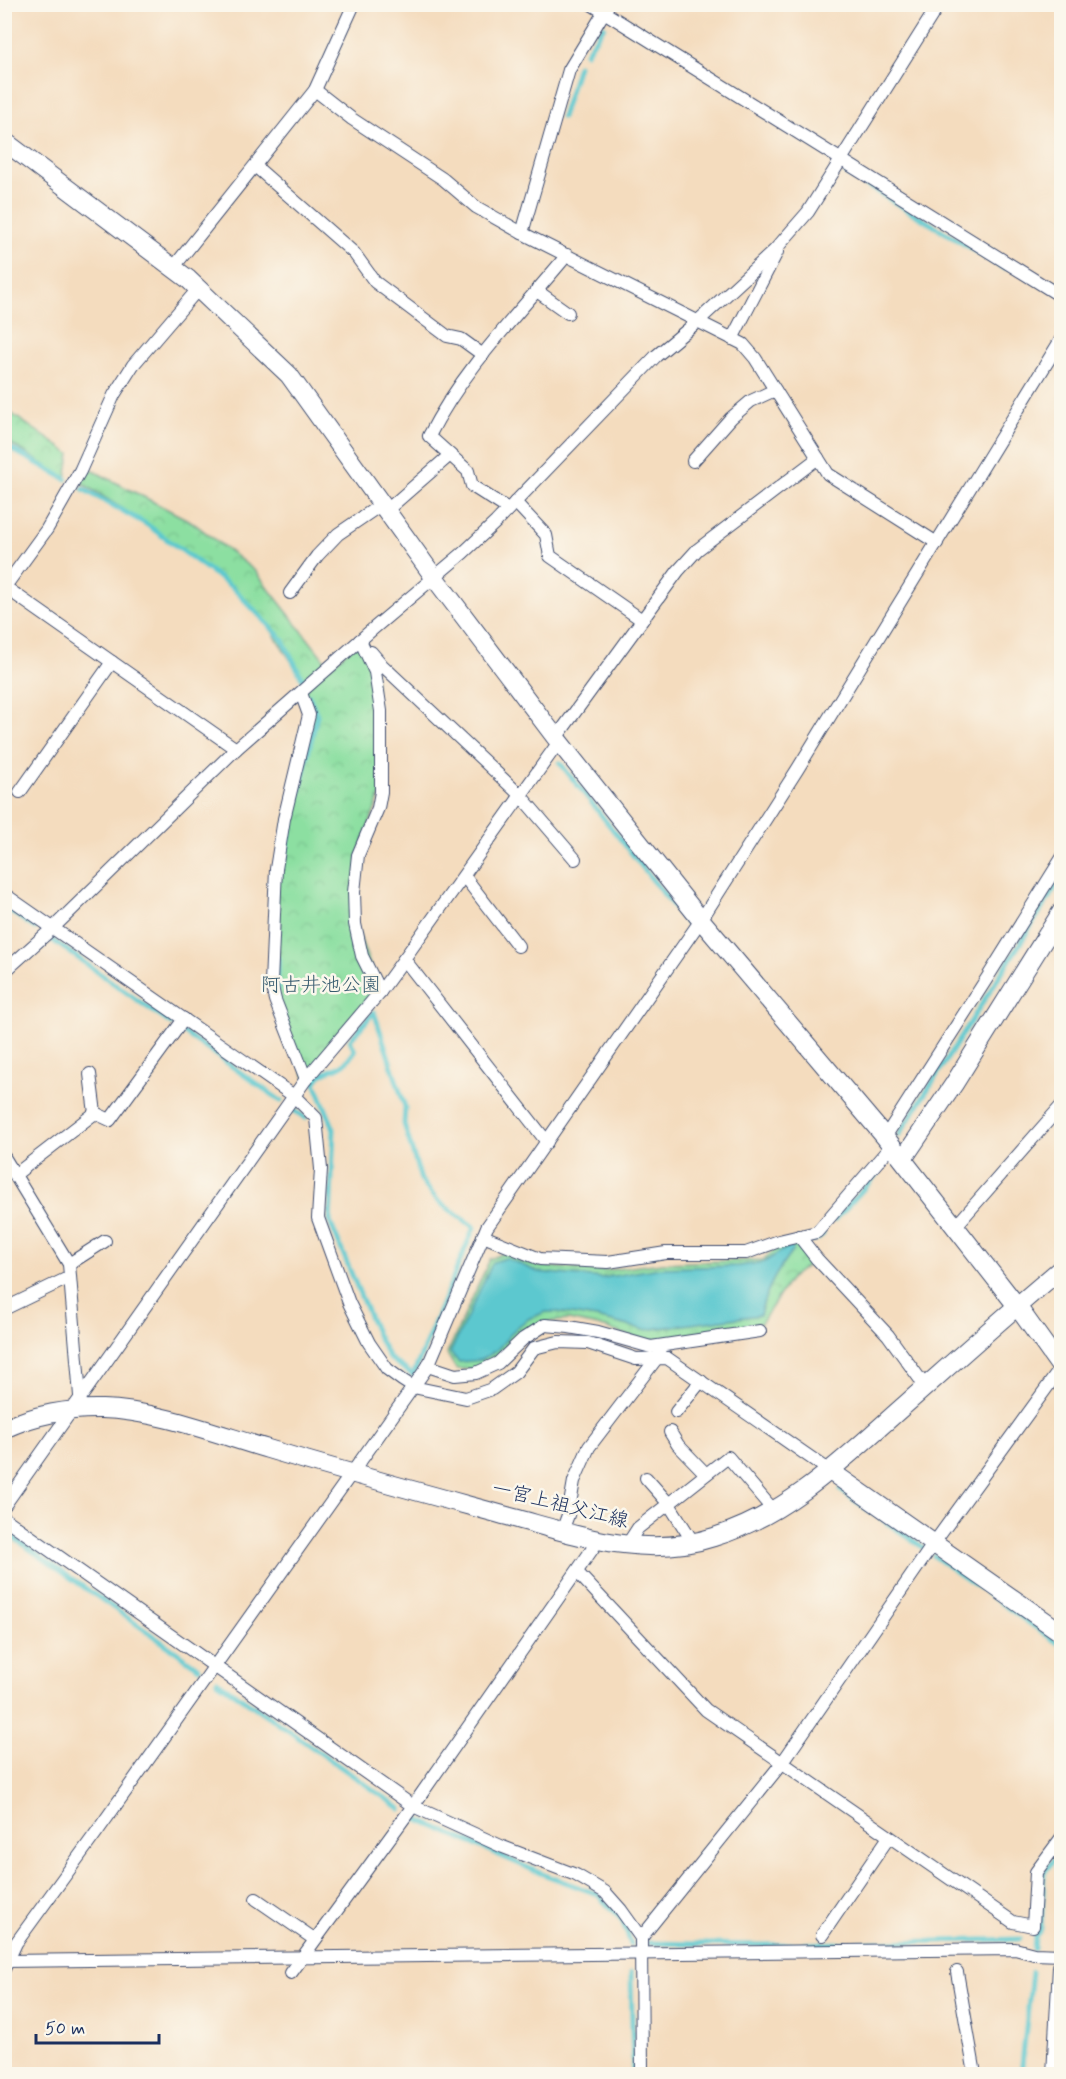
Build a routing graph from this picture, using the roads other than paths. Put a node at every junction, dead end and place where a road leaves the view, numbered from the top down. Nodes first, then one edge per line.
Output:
1 (354, 4) edge
2 (591, 4) edge
3 (939, 4) edge
4 (606, 9) edge
5 (315, 90) junction
6 (5, 143) edge
7 (841, 161) junction
8 (255, 166) junction
9 (522, 233) junction
10 (784, 239) junction
11 (567, 255) junction
12 (173, 268) junction
13 (198, 289) junction
14 (537, 291) junction
15 (1062, 297) edge
16 (568, 313) dead end
17 (697, 322) junction
18 (1062, 338) edge
19 (732, 339) junction
20 (483, 355) junction
21 (775, 390) junction
22 (450, 455) junction
23 (818, 458) junction
24 (693, 461) dead end
25 (511, 506) junction
26 (384, 507) junction
27 (936, 543) junction
28 (434, 577) junction
29 (5, 587) edge
30 (290, 593) dead end
31 (642, 620) junction
32 (360, 640) junction
33 (112, 662) junction
34 (301, 693) junction
35 (556, 738) junction
36 (236, 749) junction
37 (20, 792) dead end
38 (521, 796) junction
39 (1062, 858) edge
40 (575, 859) dead end
41 (464, 876) junction
42 (4, 894) edge
43 (1062, 910) edge
44 (701, 920) junction
45 (54, 927) junction
46 (518, 946) dead end
47 (404, 959) junction
48 (4, 972) edge
49 (380, 992) junction
50 (184, 1019) junction
51 (90, 1074) dead end
52 (306, 1079) junction
53 (294, 1096) junction
54 (1062, 1105) edge
55 (95, 1113) junction
56 (547, 1142) junction
57 (893, 1147) junction
58 (4, 1156) edge
59 (16, 1174) junction
60 (955, 1227) junction
61 (483, 1236) junction
62 (800, 1236) junction
63 (105, 1241) dead end
64 (1062, 1268) edge
65 (69, 1270) junction
66 (1017, 1306) junction
67 (4, 1309) edge
68 (760, 1331) dead end
69 (666, 1346) junction
70 (657, 1358) junction
71 (428, 1366) junction
72 (1061, 1369) edge
73 (701, 1381) junction
74 (926, 1386) junction
75 (413, 1387) junction
76 (76, 1403) junction
77 (676, 1412) dead end
78 (4, 1429) edge
79 (670, 1432) dead end
80 (830, 1471) junction
81 (352, 1474) junction
82 (706, 1474) junction
83 (645, 1478) dead end
84 (669, 1504) junction
85 (4, 1506) edge
86 (774, 1511) junction
87 (4, 1518) edge
88 (562, 1531) junction
89 (597, 1541) junction
90 (693, 1542) junction
91 (934, 1543) junction
92 (627, 1545) junction
93 (577, 1572) junction
94 (1062, 1632) edge
95 (214, 1667) junction
96 (782, 1763) junction
97 (413, 1806) junction
98 (889, 1837) junction
99 (1062, 1837) edge
100 (256, 1899) dead end
101 (822, 1935) dead end
102 (641, 1938) junction
103 (314, 1939) junction
104 (10, 1942) edge
105 (641, 1954) junction
106 (1062, 1955) edge
107 (301, 1958) junction
108 (6, 1963) edge
109 (1062, 1966) edge
110 (957, 1972) dead end
111 (291, 1973) dead end
112 (1058, 2068) edge
113 (642, 2074) edge
114 (975, 2074) edge

1 - 5 street
2 - 4 street
3 - 7 street
4 - 7 street
4 - 9 street
5 - 8 street
5 - 9 street
6 - 12 street
7 - 10 street
7 - 15 street
8 - 12 street
8 - 20 street
9 - 11 street
10 - 17 street
10 - 19 street
11 - 14 street
11 - 17 street
12 - 13 street
13 - 26 street
13 - 29 street
14 - 16 street
14 - 20 street
17 - 19 street
17 - 25 street
18 - 27 street
19 - 21 street
20 - 22 street
21 - 23 street
21 - 24 street
22 - 25 street
22 - 26 street
23 - 27 street
23 - 31 street
25 - 28 street
25 - 31 street
26 - 28 street
26 - 30 street
27 - 44 street
28 - 32 street
28 - 35 street
29 - 33 street
31 - 35 street
32 - 34 street
32 - 38 street
32 - 49 street
33 - 36 street
33 - 37 street
34 - 36 street
34 - 52 street
35 - 38 street
35 - 44 street
36 - 45 street
38 - 40 street
38 - 41 street
39 - 57 street
41 - 46 street
41 - 47 street
42 - 45 street
43 - 57 street
44 - 56 street
44 - 57 street
45 - 48 street
45 - 50 street
47 - 49 street
47 - 56 street
49 - 52 street
50 - 53 street
50 - 55 street
51 - 55 street
52 - 53 street
53 - 75 street
53 - 76 street
54 - 60 street
55 - 59 street
56 - 61 street
57 - 60 street
57 - 62 street
58 - 59 street
59 - 65 street
60 - 66 street
61 - 62 street
61 - 71 street
62 - 74 street
63 - 65 street
64 - 66 street, 一宮上祖父江線
65 - 67 street
65 - 76 street
66 - 72 street
66 - 74 street, 一宮上祖父江線
68 - 69 street
69 - 70 street
69 - 71 street
70 - 73 street
70 - 75 street
70 - 88 street
71 - 75 street
72 - 91 street
73 - 77 street
73 - 80 street
74 - 80 street, 一宮上祖父江線
75 - 81 street
76 - 78 street, 一宮上祖父江線
76 - 81 street, 一宮上祖父江線
76 - 85 street
79 - 82 street
80 - 86 street, 一宮上祖父江線
80 - 91 street
81 - 88 street, 一宮上祖父江線
81 - 95 street
82 - 84 street
82 - 86 street
83 - 84 street
84 - 90 street
84 - 92 street
86 - 90 street, 一宮上祖父江線
87 - 95 street
88 - 89 street, 一宮上祖父江線
89 - 92 street, 一宮上祖父江線
89 - 93 street
90 - 92 street, 一宮上祖父江線
91 - 94 street
91 - 96 street
93 - 96 street
93 - 97 street
95 - 97 street
95 - 104 street
96 - 98 street
96 - 102 street
97 - 102 street
97 - 103 street
98 - 99 street
98 - 101 street
100 - 103 street
102 - 105 street
103 - 107 street
104 - 108 street
105 - 106 street
105 - 107 street
105 - 113 street
107 - 108 street
107 - 111 street
109 - 112 street
110 - 114 street

